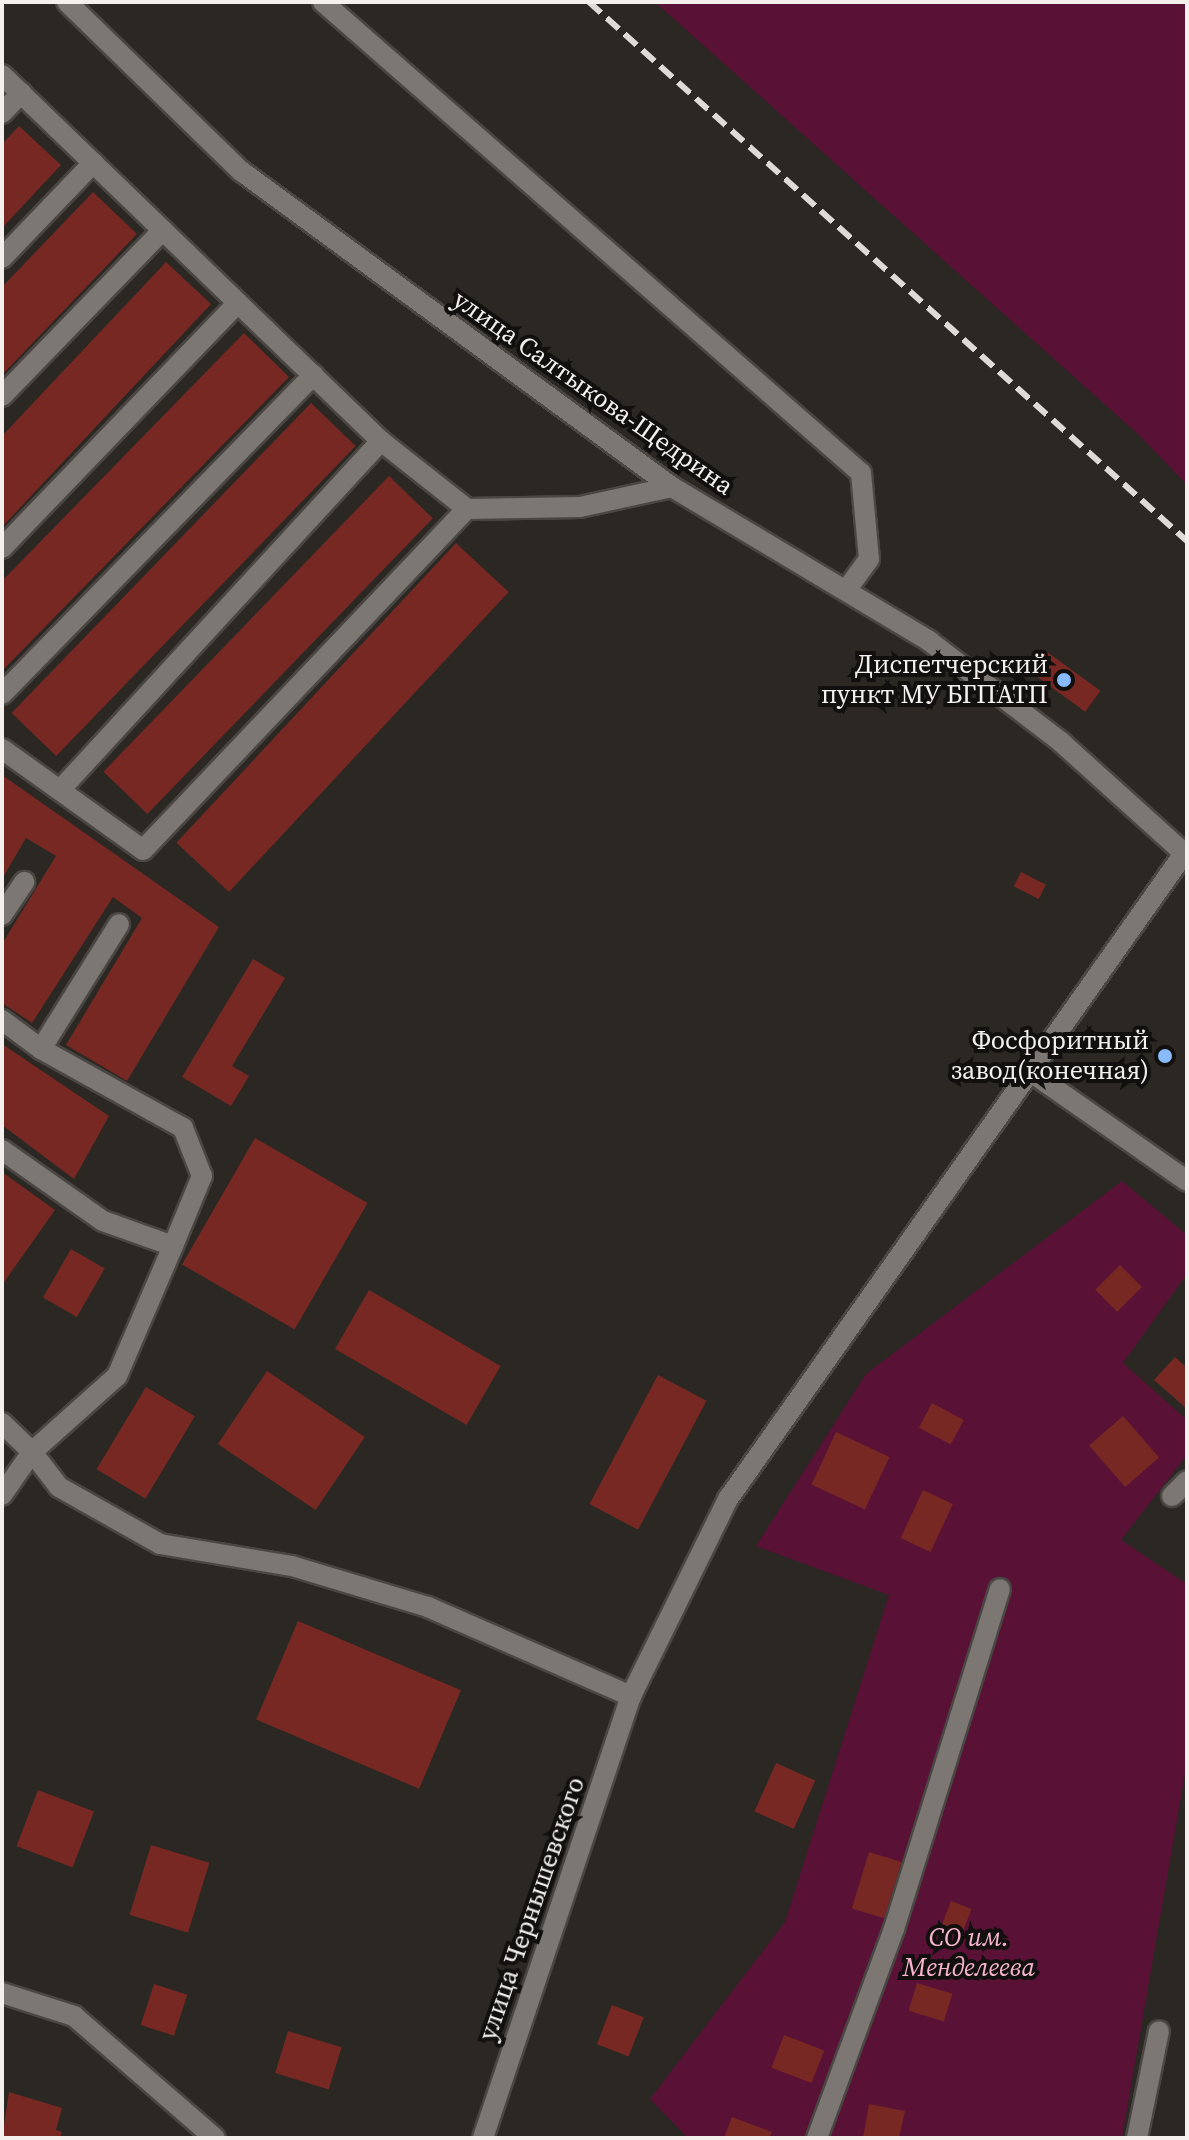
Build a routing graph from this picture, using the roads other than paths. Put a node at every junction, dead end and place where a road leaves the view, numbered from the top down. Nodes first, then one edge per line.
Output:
1 (67, 2) edge
2 (323, 2) edge
3 (2, 75) edge
4 (21, 93) junction
5 (2, 113) edge
6 (93, 163) junction
7 (163, 230) junction
8 (2, 258) edge
9 (238, 303) junction
10 (313, 375) junction
11 (2, 396) edge
12 (381, 441) junction
13 (672, 487) junction
14 (467, 509) junction
15 (2, 548) edge
16 (847, 589) junction
17 (2, 694) edge
18 (2, 749) edge
19 (61, 789) junction
20 (1185, 855) edge
21 (24, 882) dead end
22 (2, 915) edge
23 (119, 924) dead end
24 (2, 1020) edge
25 (41, 1049) junction
26 (1028, 1070) junction
27 (2, 1150) edge
28 (1187, 1181) edge
29 (173, 1246) junction
30 (2, 1423) edge
31 (32, 1452) junction
32 (1187, 1481) edge
33 (2, 1495) edge
34 (1172, 1496) dead end
35 (1000, 1589) dead end
36 (631, 1696) junction
37 (2, 1993) edge
38 (1159, 2031) dead end
39 (215, 2138) edge
40 (483, 2138) edge
41 (817, 2138) edge
42 (1137, 2138) edge

1 - 13 street, улица Салтыкова-Щедрина
2 - 16 street
3 - 4 street
4 - 5 street
4 - 6 street
6 - 7 street
6 - 8 street
7 - 9 street
7 - 11 street
9 - 10 street
9 - 15 street
10 - 12 street
10 - 17 street
12 - 14 street
12 - 19 street
13 - 14 street
13 - 16 street, улица Салтыкова-Щедрина
14 - 19 street
16 - 20 street, улица Салтыкова-Щедрина
18 - 19 street
20 - 26 street, улица Чернышевского
21 - 22 street
23 - 25 street
24 - 25 street
25 - 29 street
26 - 28 street
26 - 36 street, улица Чернышевского
27 - 29 street
29 - 31 street
30 - 31 street
31 - 33 street
31 - 36 street
32 - 34 street
35 - 41 street
36 - 40 street, улица Чернышевского
37 - 39 street
38 - 42 street

